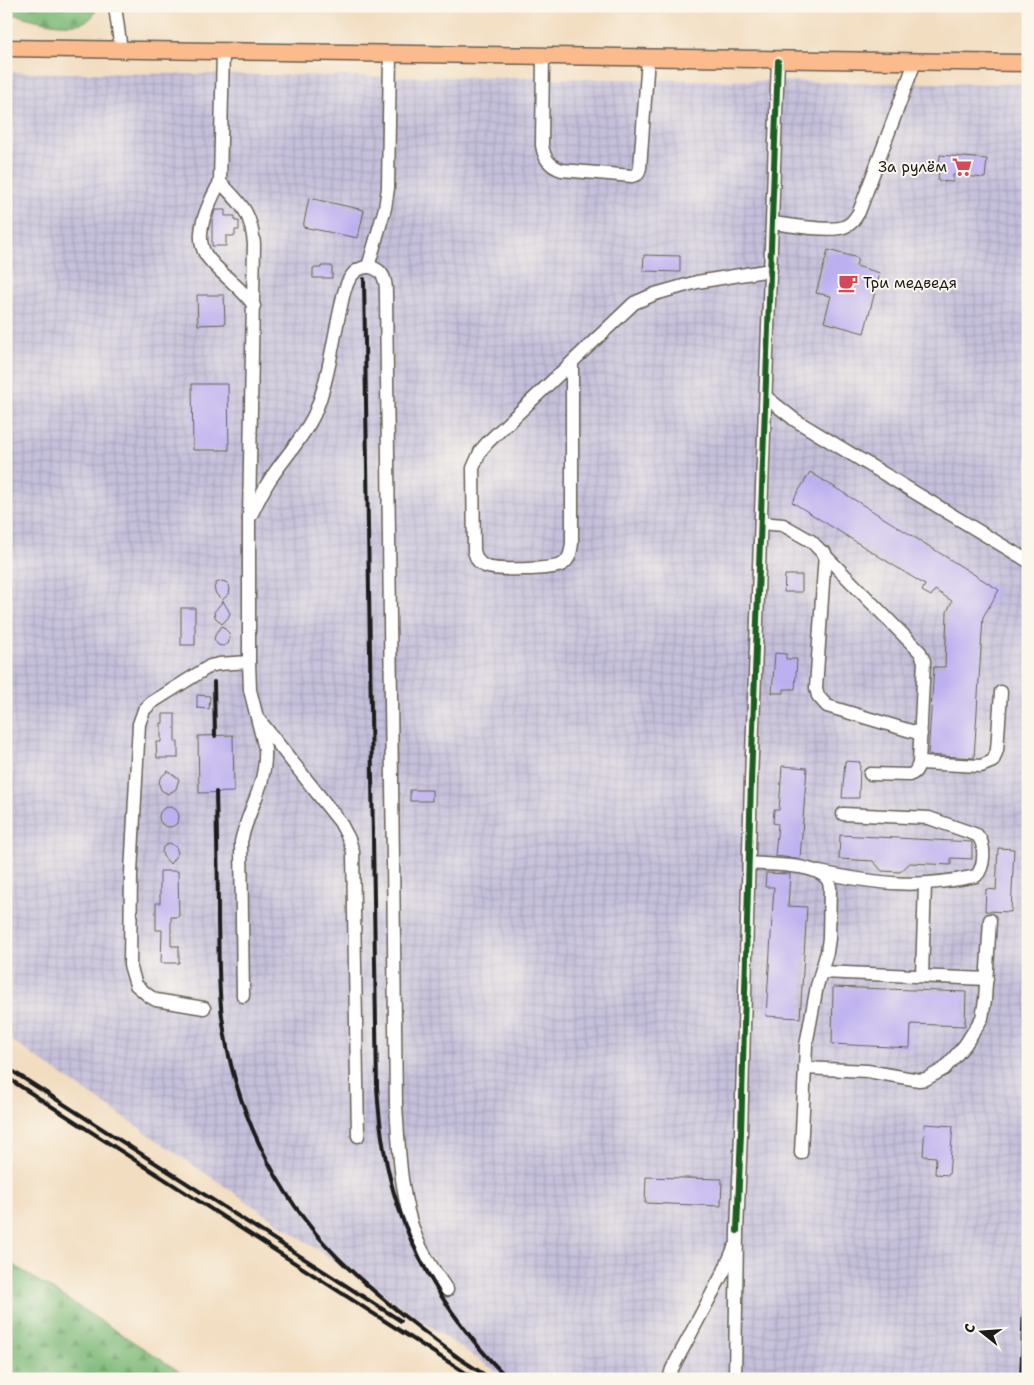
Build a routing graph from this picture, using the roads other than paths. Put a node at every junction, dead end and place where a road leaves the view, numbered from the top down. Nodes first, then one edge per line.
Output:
1 (115, 6) edge
2 (6, 48) edge
3 (121, 50) junction
4 (223, 51) junction
5 (390, 54) junction
6 (543, 57) junction
7 (648, 58) junction
8 (778, 61) junction
9 (915, 62) junction
10 (1028, 64) edge
11 (220, 182) junction
12 (772, 223) junction
13 (368, 267) junction
14 (771, 270) junction
15 (254, 306) junction
16 (572, 362) junction
17 (766, 397) junction
18 (249, 519) junction
19 (761, 523) junction
20 (825, 553) junction
21 (1028, 561) edge
22 (249, 662) junction
23 (1001, 692) dead end
24 (256, 717) junction
25 (921, 734) junction
26 (919, 763) junction
27 (870, 774) dead end
28 (843, 814) dead end
29 (749, 863) junction
30 (812, 870) junction
31 (926, 884) junction
32 (990, 920) dead end
33 (821, 972) junction
34 (922, 976) junction
35 (986, 979) junction
36 (242, 996) dead end
37 (204, 1008) dead end
38 (805, 1068) junction
39 (358, 1136) dead end
40 (802, 1153) dead end
41 (737, 1231) junction
42 (447, 1290) dead end
43 (669, 1379) edge
44 (735, 1379) edge

1 - 3 street
2 - 3 main road
3 - 4 main road
4 - 5 main road
4 - 11 street
5 - 6 main road
5 - 13 street
6 - 7 main road
6 - 7 street
7 - 8 main road
8 - 9 main road
8 - 12 street
9 - 10 main road
9 - 12 street
11 - 15 street
11 - 15 street
12 - 14 street
13 - 18 street
13 - 42 street
14 - 16 street
14 - 17 street
15 - 18 street
16 - 16 street
17 - 19 street
17 - 21 street
18 - 22 street
19 - 20 street
19 - 29 street
20 - 25 street
20 - 25 street
22 - 24 street
22 - 37 street
23 - 26 street
24 - 36 street
24 - 39 street
25 - 26 street
26 - 27 street
28 - 31 street
29 - 30 street
29 - 41 street
30 - 31 street
30 - 33 street
31 - 34 street
32 - 35 street
33 - 34 street
33 - 38 street
34 - 35 street
35 - 38 street
38 - 40 street
41 - 43 street
41 - 44 street

